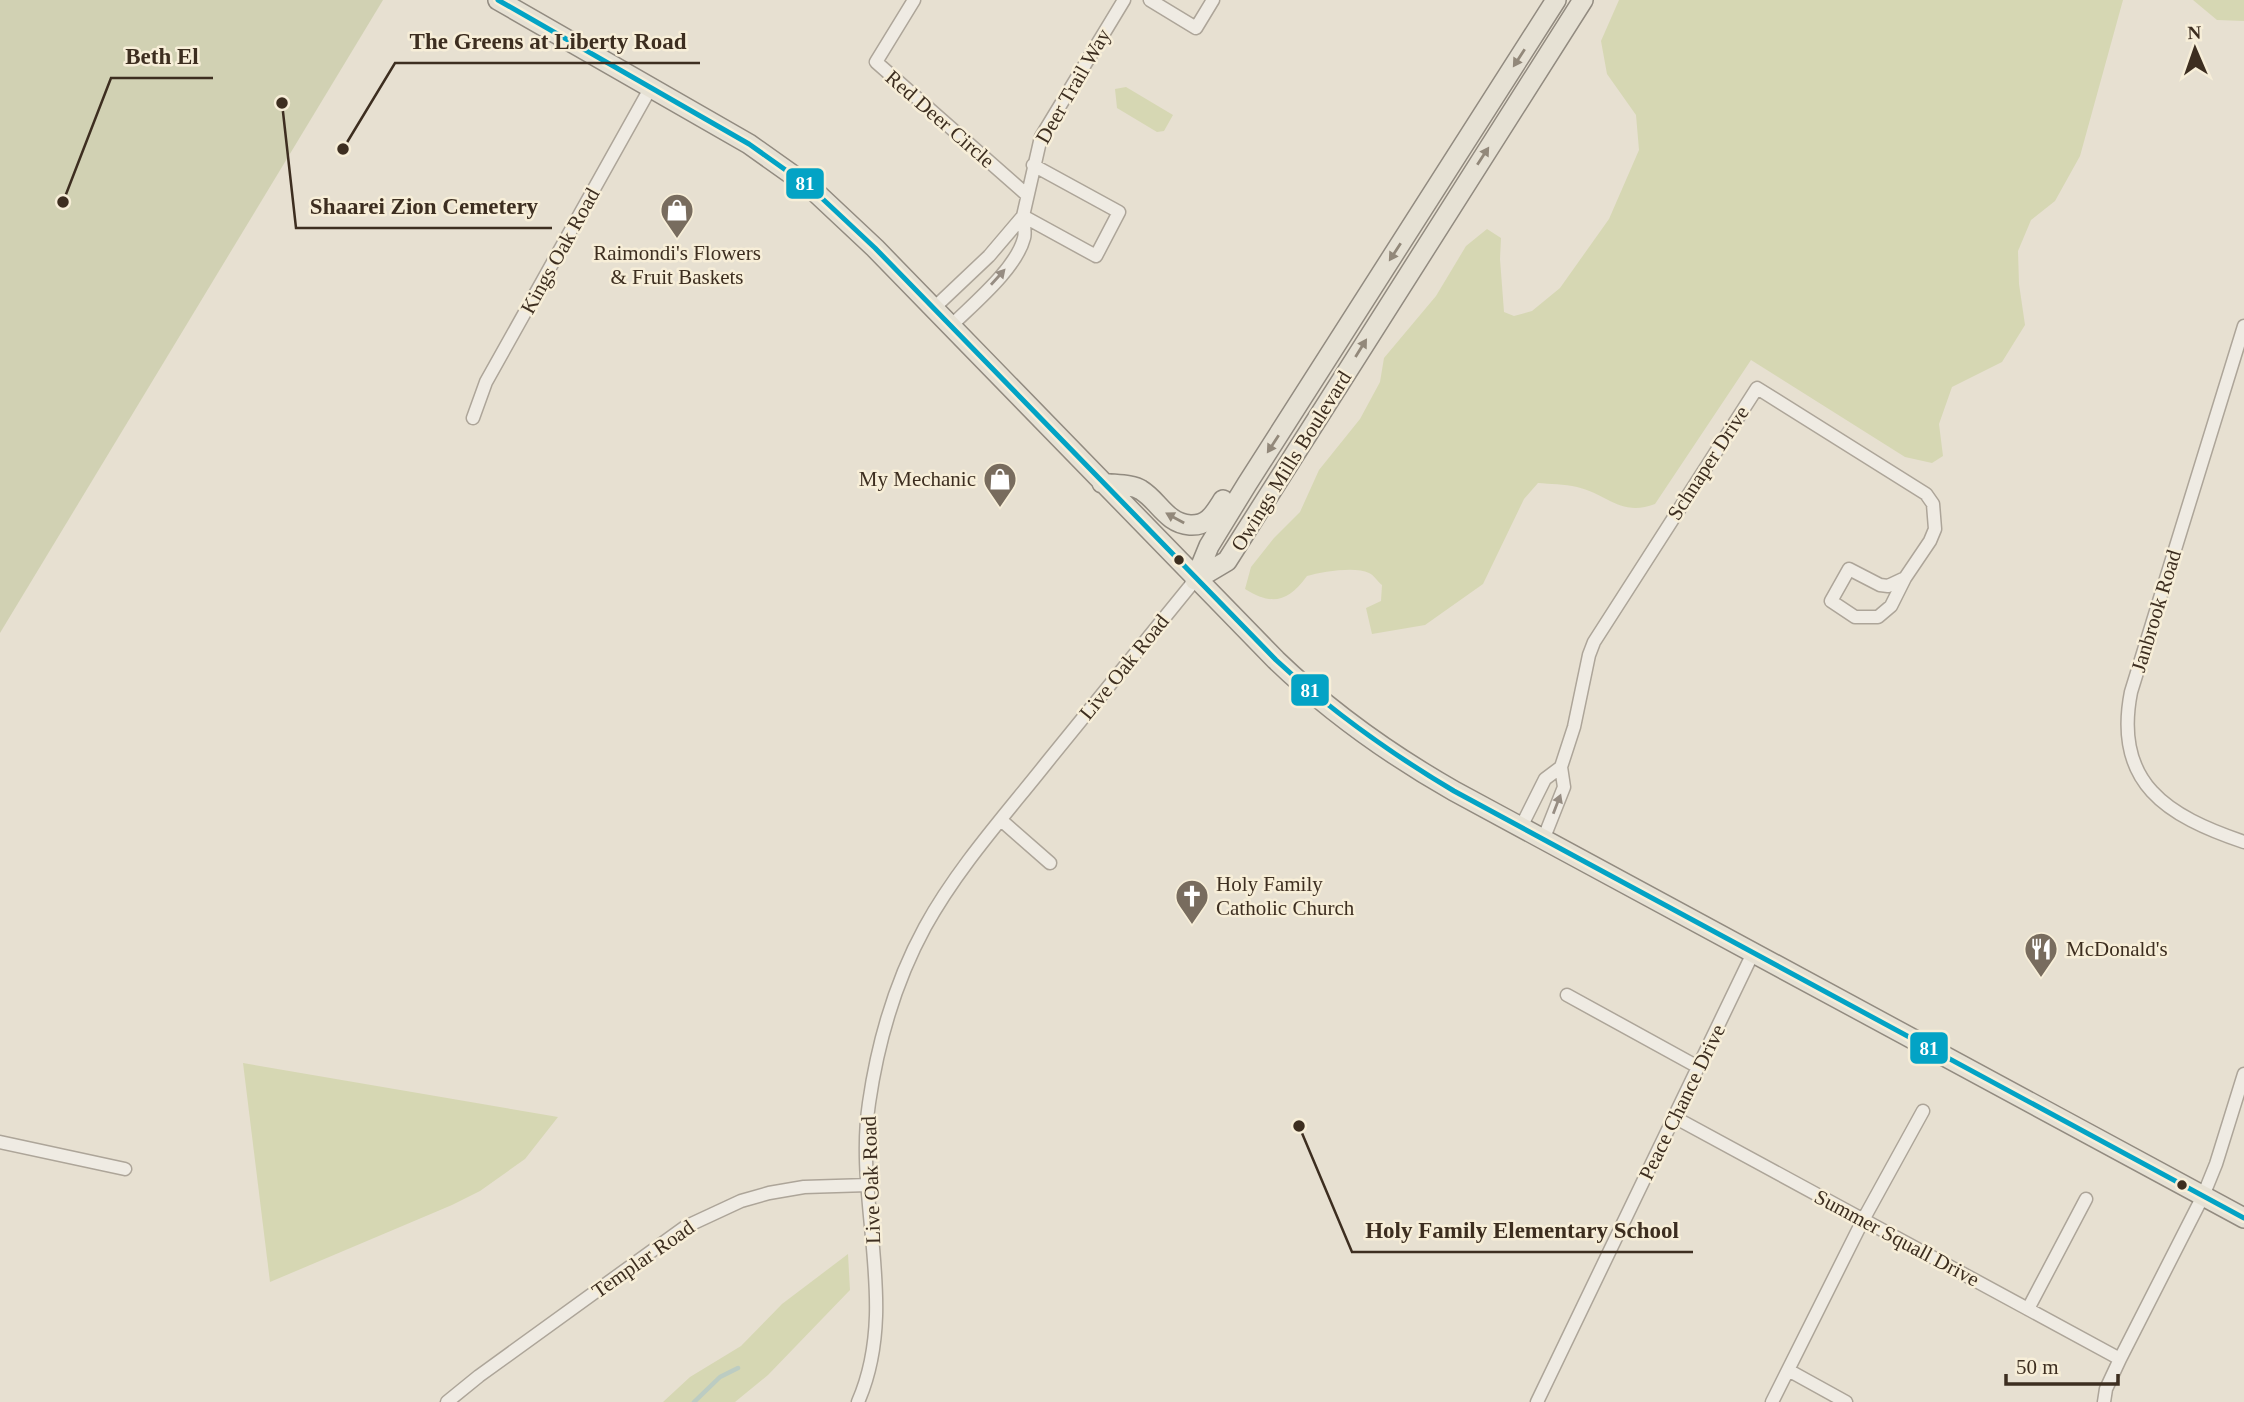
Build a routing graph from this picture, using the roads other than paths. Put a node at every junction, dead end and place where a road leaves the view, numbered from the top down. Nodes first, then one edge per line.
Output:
1 (498, 0) edge
2 (914, 0) edge
3 (1124, 0) edge
4 (1150, 0) edge
5 (1213, 0) edge
6 (1556, 0) edge
7 (1583, 0) edge
8 (651, 87) junction
9 (1033, 165) junction
10 (1027, 195) junction
11 (1023, 216) junction
12 (934, 309) junction
13 (951, 326) junction
14 (2244, 326) edge
15 (473, 418) dead end
16 (1102, 483) junction
17 (1247, 484) junction
18 (1905, 579) junction
19 (1195, 580) junction
20 (1561, 767) junction
21 (1001, 821) junction
22 (1521, 827) junction
23 (1543, 840) junction
24 (2244, 842) edge
25 (1050, 863) dead end
26 (1753, 953) junction
27 (1567, 995) dead end
28 (1698, 1067) junction
29 (2244, 1074) edge
30 (1923, 1111) dead end
31 (1674, 1117) junction
32 (0, 1142) edge
33 (125, 1169) dead end
34 (868, 1185) junction
35 (2203, 1196) junction
36 (2086, 1199) dead end
37 (2244, 1218) edge
38 (1863, 1220) junction
39 (2028, 1309) junction
40 (2120, 1359) junction
41 (1788, 1370) junction
42 (447, 1402) edge
43 (858, 1402) edge
44 (1537, 1402) edge
45 (1772, 1402) edge
46 (1846, 1402) edge
47 (2104, 1402) edge

1 - 8 main road
2 - 10 street, Red Deer Circle
3 - 9 street, Deer Trail Way
4 - 5 street
6 -> 17 main road, Owings Mills Boulevard
19 -> 7 main road, Owings Mills Boulevard
8 - 12 main road
8 - 15 street, Kings Oak Road
9 - 10 street, Deer Trail Way
9 - 11 street
10 - 11 street, Deer Trail Way
11 - 12 street, Deer Trail Way
13 -> 11 street, Deer Trail Way
12 - 13 main road
13 - 16 main road
14 - 24 street, Janbrook Road
17 -> 16 main road
16 - 19 main road
17 - 19 main road, Owings Mills Boulevard
18 - 18 street, Schnaper Drive
18 - 20 street, Schnaper Drive
19 - 21 street, Live Oak Road
19 - 22 main road
20 - 22 street, Schnaper Drive
23 -> 20 street, Schnaper Drive
21 - 25 street
21 - 34 street, Live Oak Road
22 - 23 main road
23 - 26 main road
26 - 28 street, Peace Chance Drive
26 - 35 main road
27 - 28 street
28 - 31 street, Peace Chance Drive
29 - 35 street
30 - 38 street
31 - 38 street, Summer Squall Drive
31 - 44 street, Peace Chance Drive
32 - 33 street
34 - 42 street, Templar Road
34 - 43 street, Live Oak Road
35 - 37 main road
35 - 40 street
36 - 39 street
38 - 39 street, Summer Squall Drive
38 - 41 street
39 - 40 street, Summer Squall Drive
40 - 47 street
41 - 45 street
41 - 46 street

